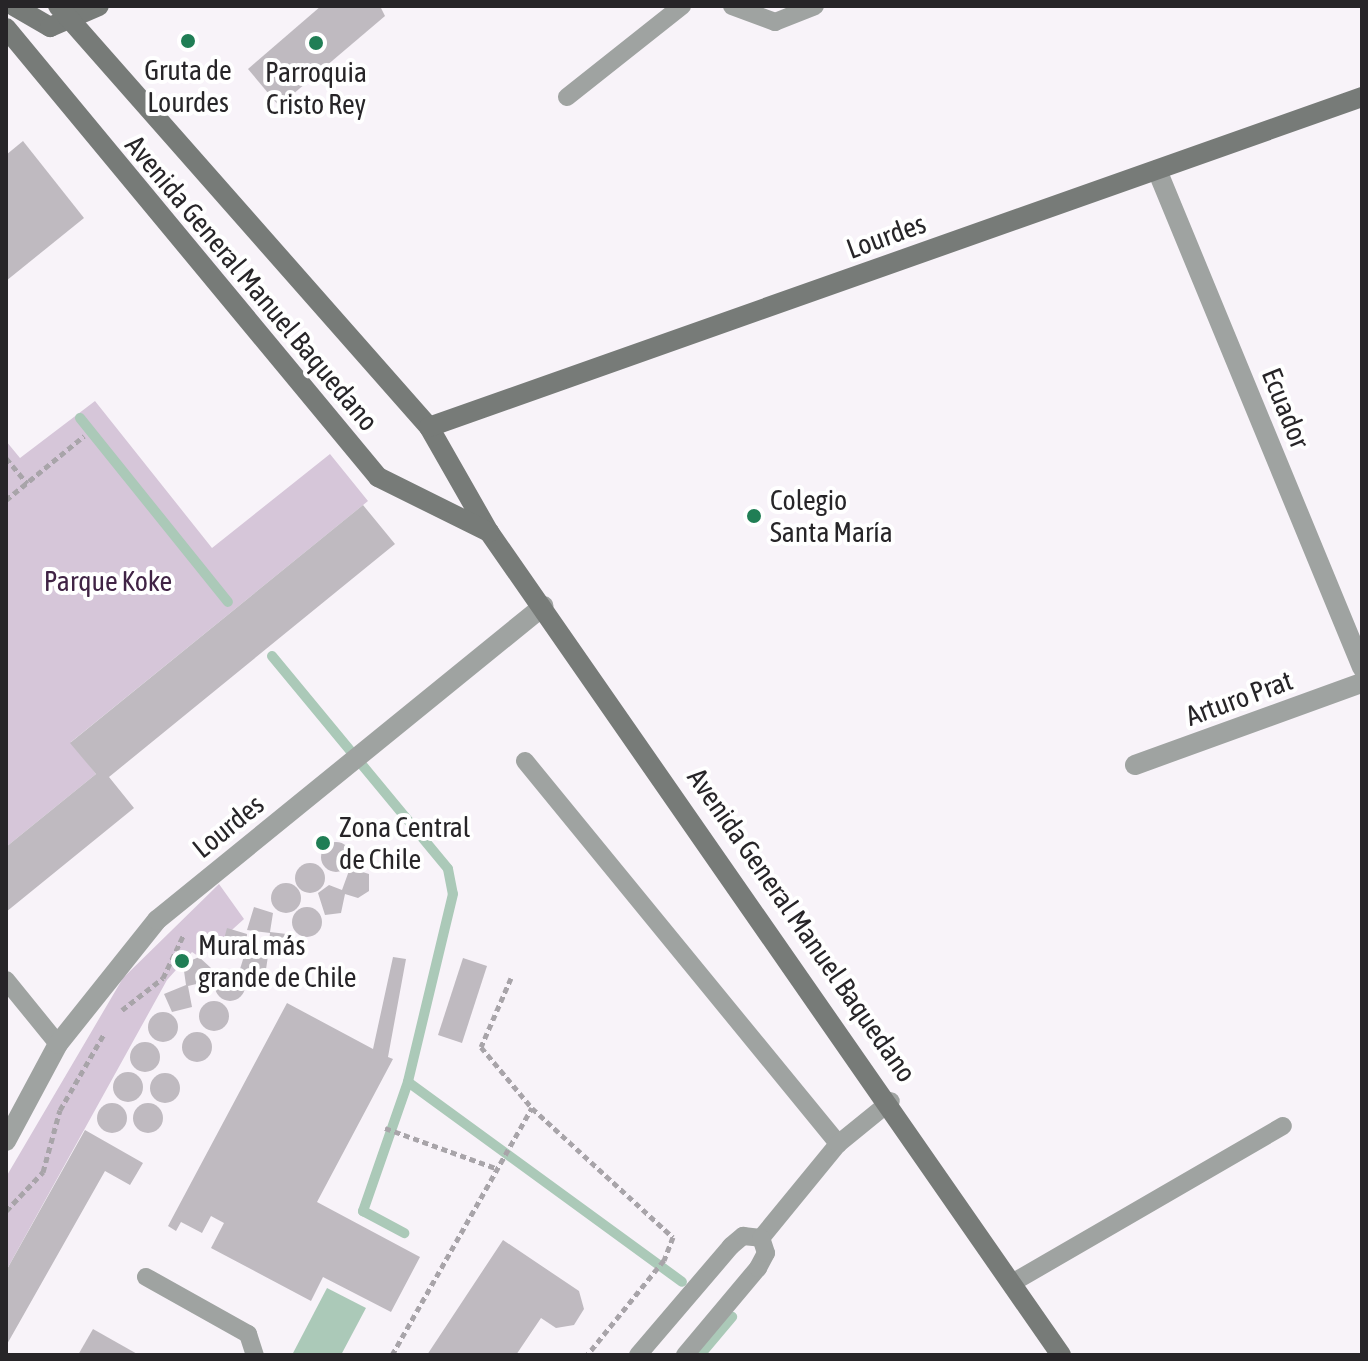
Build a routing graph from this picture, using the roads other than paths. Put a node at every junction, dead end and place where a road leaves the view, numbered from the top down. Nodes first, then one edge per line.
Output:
1 (14, 6) edge
2 (99, 6) edge
3 (682, 6) edge
4 (732, 6) edge
5 (815, 6) edge
6 (64, 14) edge
7 (6, 28) edge
8 (567, 97) dead end
9 (1362, 97) edge
10 (1157, 170) junction
11 (429, 427) junction
12 (489, 532) junction
13 (543, 606) junction
14 (1362, 667) edge
15 (1362, 683) edge
16 (525, 761) dead end
17 (1135, 765) dead end
18 (6, 980) edge
19 (58, 1044) junction
20 (891, 1101) junction
21 (1283, 1126) dead end
22 (6, 1141) edge
23 (838, 1144) junction
24 (761, 1238) junction
25 (146, 1277) dead end
26 (1012, 1283) junction
27 (255, 1355) edge
28 (638, 1355) edge
29 (685, 1355) edge
30 (1061, 1355) edge

1 - 6 main road
2 - 6 main road
3 - 8 lane
4 - 5 lane
6 - 11 main road, Avenida General Manuel Baquedano
7 - 12 main road, Avenida General Manuel Baquedano
9 - 10 main road, Lourdes
10 - 11 main road, Lourdes
10 - 14 street, Ecuador
11 - 12 main road, Avenida General Manuel Baquedano
12 - 13 main road, Avenida General Manuel Baquedano
13 - 19 street, Lourdes
13 - 20 main road, Avenida General Manuel Baquedano
15 - 17 street, Arturo Prat
16 - 23 lane
18 - 19 lane
19 - 22 street, Lourdes
20 - 23 lane
20 - 26 main road, Avenida General Manuel Baquedano
21 - 26 lane
23 - 24 lane
24 - 28 lane
24 - 29 lane
25 - 27 lane
26 - 30 main road, Avenida General Manuel Baquedano

